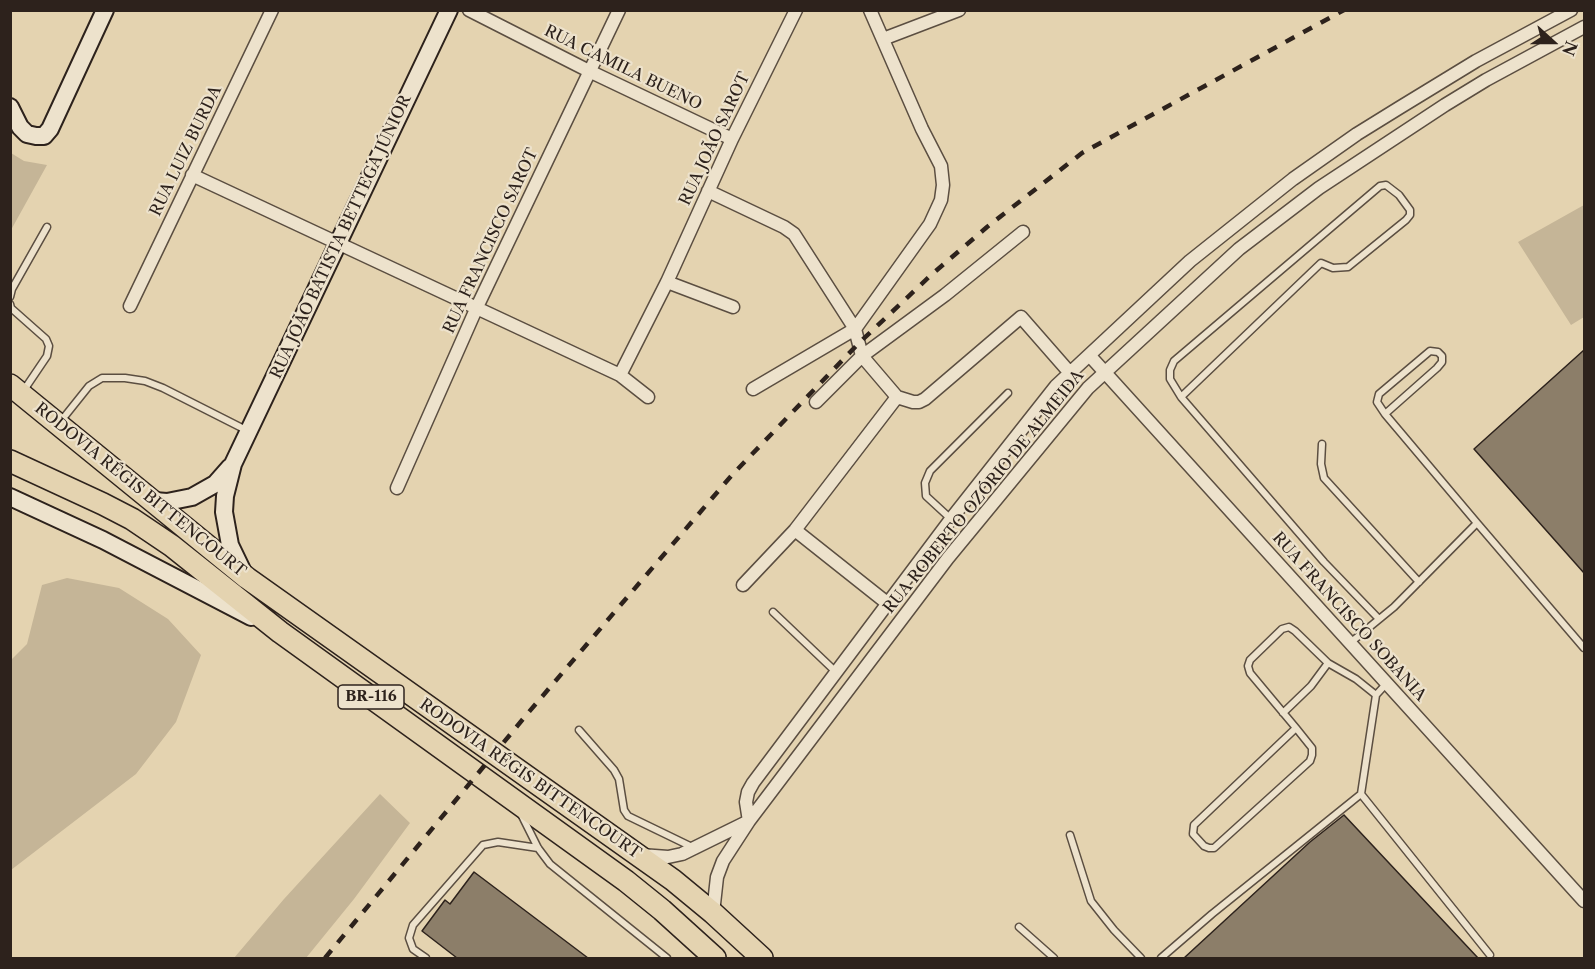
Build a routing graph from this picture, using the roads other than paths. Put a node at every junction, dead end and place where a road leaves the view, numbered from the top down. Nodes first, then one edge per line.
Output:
1 (105, 10) edge
2 (272, 10) edge
3 (449, 10) edge
4 (468, 10) edge
5 (619, 10) edge
6 (796, 10) edge
7 (870, 10) edge
8 (959, 10) edge
9 (1570, 10) edge
10 (1584, 27) edge
11 (883, 39) junction
12 (1476, 62) junction
13 (589, 71) junction
14 (1486, 80) junction
15 (1434, 87) junction
16 (1445, 105) junction
17 (10, 107) edge
18 (1357, 134) junction
19 (732, 139) junction
20 (1371, 153) junction
21 (192, 175) junction
22 (708, 191) junction
23 (1242, 218) junction
24 (47, 227) dead end
25 (1023, 232) dead end
26 (1257, 235) junction
27 (337, 244) junction
28 (667, 282) junction
29 (10, 297) edge
30 (10, 304) edge
31 (130, 306) dead end
32 (477, 307) junction
33 (733, 308) dead end
34 (1130, 318) junction
35 (855, 329) junction
36 (1146, 334) junction
37 (862, 356) junction
38 (1090, 356) junction
39 (1105, 372) junction
40 (1070, 373) junction
41 (620, 375) junction
42 (16, 389) edge
43 (753, 389) dead end
44 (1008, 393) dead end
45 (648, 397) dead end
46 (897, 397) junction
47 (1181, 397) junction
48 (816, 402) dead end
49 (1385, 414) junction
50 (59, 424) junction
51 (248, 432) junction
52 (1322, 444) dead end
53 (10, 461) edge
54 (232, 464) junction
55 (397, 488) dead end
56 (10, 497) edge
57 (154, 501) junction
58 (951, 519) junction
59 (1477, 523) junction
60 (795, 530) junction
61 (968, 534) junction
62 (247, 578) junction
63 (1419, 582) junction
64 (742, 585) dead end
65 (887, 603) junction
66 (773, 612) dead end
67 (1379, 619) junction
68 (280, 632) junction
69 (1350, 643) junction
70 (1584, 648) edge
71 (1328, 663) junction
72 (836, 672) junction
73 (1387, 683) junction
74 (851, 686) junction
75 (1376, 695) junction
76 (1283, 712) junction
77 (1296, 728) junction
78 (579, 729) dead end
79 (1361, 794) junction
80 (514, 800) junction
81 (749, 820) junction
82 (1070, 835) dead end
83 (538, 848) junction
84 (695, 849) junction
85 (637, 855) junction
86 (1584, 901) edge
87 (713, 913) junction
88 (1019, 927) dead end
89 (1490, 955) dead end
90 (426, 958) edge
91 (667, 958) edge
92 (715, 958) edge
93 (762, 958) edge
94 (1054, 958) edge
95 (1142, 958) edge
96 (1161, 958) edge

1 - 17 main road
2 - 21 street, RUA LUIZ BURDA
3 - 27 main road, RUA JOÃO BATISTA BETTEGA JÚNIOR
4 - 13 street, RUA CAMILA BUENO
5 - 13 street, RUA FRANCISCO SAROT
6 - 19 street, RUA JOÃO SAROT
7 - 11 street
8 - 11 street
9 - 12 street
10 - 14 street, RUA ROBERTO OZÓRIO DE ALMEIDA
11 - 35 street
12 - 14 street
12 - 15 street
13 - 19 street, RUA CAMILA BUENO
13 - 32 street, RUA FRANCISCO SAROT
14 - 16 street, RUA ROBERTO OZÓRIO DE ALMEIDA
15 - 16 street
15 - 18 street
16 - 20 street, RUA ROBERTO OZÓRIO DE ALMEIDA
18 - 20 street
18 - 23 street
19 - 22 street, RUA JOÃO SAROT
20 - 26 street, RUA ROBERTO OZÓRIO DE ALMEIDA
21 - 27 street
21 - 31 street, RUA LUIZ BURDA
22 - 28 street, RUA JOÃO SAROT
22 - 35 street
23 - 26 street
23 - 34 street
24 - 29 lane
25 - 37 street
26 - 36 street, RUA ROBERTO OZÓRIO DE ALMEIDA
27 - 32 street
27 - 51 main road, RUA JOÃO BATISTA BETTEGA JÚNIOR
28 - 33 street
28 - 41 street, RUA JOÃO SAROT
30 - 42 lane
32 - 41 street
32 - 55 street, RUA FRANCISCO SAROT
34 - 36 street
34 - 38 street
35 - 37 street
35 - 43 street
36 - 39 street, RUA ROBERTO OZÓRIO DE ALMEIDA
37 - 46 street
37 - 48 street
38 - 39 street, RUA FRANCISCO SOBANIA
38 - 40 street
39 - 61 street, RUA ROBERTO OZÓRIO DE ALMEIDA
39 - 69 street, RUA FRANCISCO SOBANIA
40 - 46 street
40 - 58 street
41 - 45 street
42 - 50 highway, RODOVIA RÉGIS BITTENCOURT / BR-116
44 - 58 lane
46 - 60 street
47 - 47 lane
47 - 67 lane
49 - 49 lane
49 - 59 lane
50 - 51 lane
50 - 57 highway, RODOVIA RÉGIS BITTENCOURT / BR-116
51 - 54 main road, RUA JOÃO BATISTA BETTEGA JÚNIOR
52 - 63 lane
53 - 68 highway, RODOVIA RÉGIS BITTENCOURT / BR-116
54 - 57 main road, RUA JOÃO BATISTA BETTEGA JÚNIOR
54 - 62 main road, RUA JOÃO BATISTA BETTEGA JÚNIOR
56 - 68 main road
57 - 62 highway, RODOVIA RÉGIS BITTENCOURT / BR-116
58 - 61 street
58 - 65 street
59 - 63 lane
59 - 70 lane
60 - 64 street
60 - 65 street
61 - 74 street, RUA ROBERTO OZÓRIO DE ALMEIDA
62 - 85 highway, RODOVIA RÉGIS BITTENCOURT / BR-116
63 - 67 lane
65 - 72 street
66 - 72 lane
67 - 69 lane
68 - 80 highway, RODOVIA RÉGIS BITTENCOURT / BR-116
69 - 73 street, RUA FRANCISCO SOBANIA
71 - 75 lane
71 - 76 lane
71 - 76 lane
72 - 74 street
72 - 81 street
73 - 75 lane
73 - 86 street, RUA FRANCISCO SOBANIA
74 - 81 street, RUA ROBERTO OZÓRIO DE ALMEIDA
75 - 79 lane
76 - 77 lane
77 - 77 lane
78 - 84 lane
79 - 89 lane
79 - 96 lane
80 - 83 lane
80 - 92 highway, RODOVIA RÉGIS BITTENCOURT / BR-116
81 - 84 street, RUA ROBERTO OZÓRIO DE ALMEIDA
81 - 87 street, RUA ROBERTO OZÓRIO DE ALMEIDA
82 - 95 lane
83 - 90 lane
83 - 91 lane
84 - 85 street, RUA ROBERTO OZÓRIO DE ALMEIDA
85 - 87 highway, RODOVIA RÉGIS BITTENCOURT / BR-116
87 - 93 highway, RODOVIA RÉGIS BITTENCOURT / BR-116
88 - 94 lane

